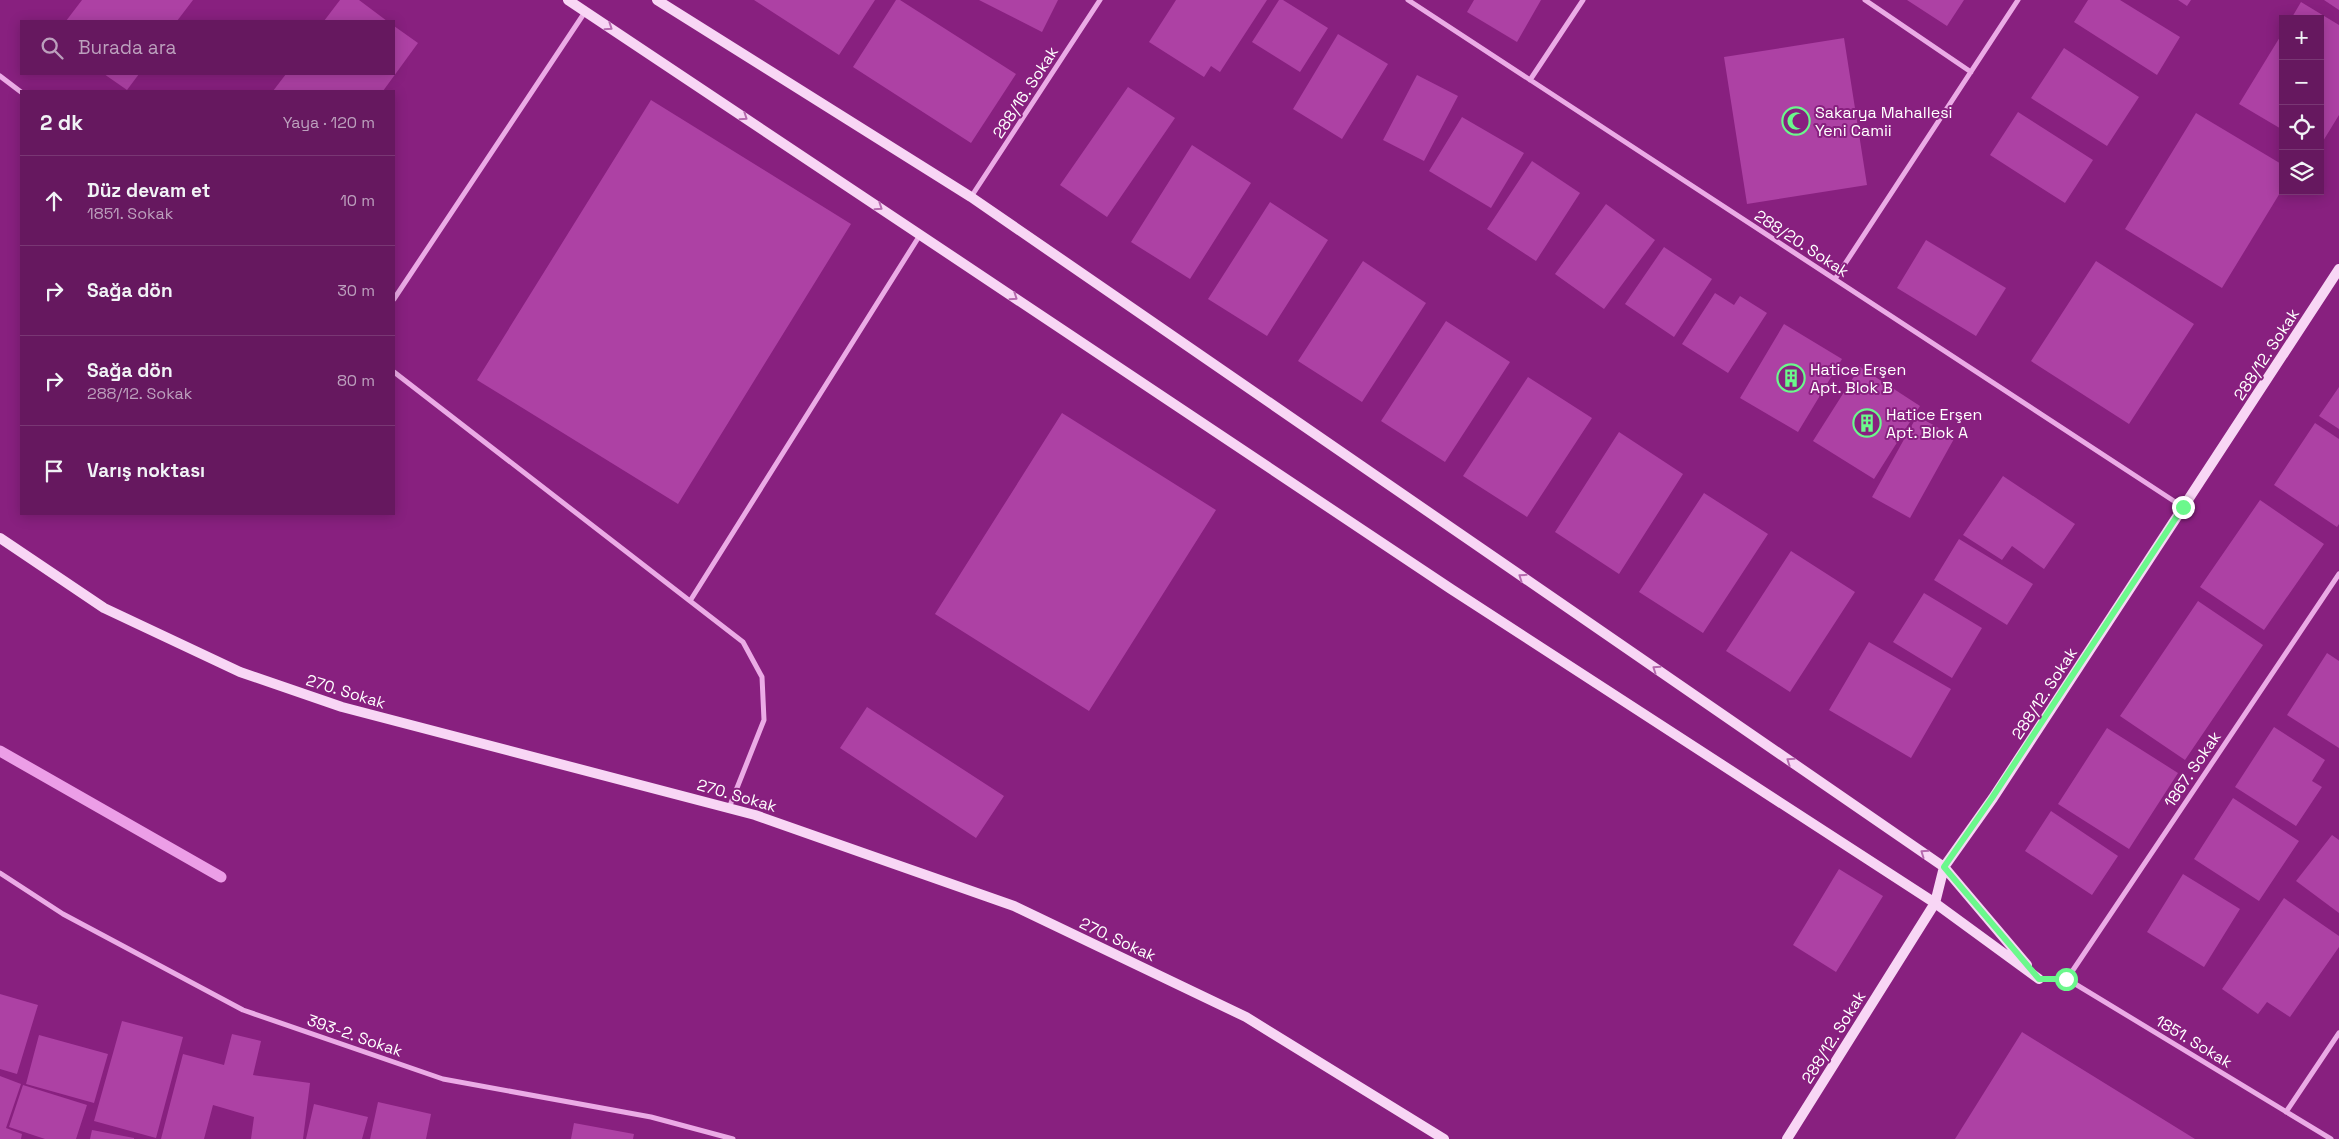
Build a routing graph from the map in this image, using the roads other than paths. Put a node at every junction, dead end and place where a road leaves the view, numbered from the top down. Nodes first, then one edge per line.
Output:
1 (568, 0) edge
2 (657, 0) edge
3 (1100, 0) edge
4 (1408, 0) edge
5 (1583, 0) edge
6 (1865, 0) edge
7 (2018, 0) edge
8 (586, 12) junction
9 (1971, 72) junction
10 (0, 76) edge
11 (1530, 80) junction
12 (20, 91) edge
13 (971, 197) junction
14 (920, 234) junction
15 (2339, 269) edge
16 (1835, 280) junction
17 (395, 298) edge
18 (395, 373) edge
19 (2183, 507) junction
20 (0, 538) edge
21 (2339, 574) edge
22 (690, 601) junction
23 (729, 808) junction
24 (1944, 867) junction
25 (0, 873) edge
26 (1935, 902) junction
27 (2039, 979) junction
28 (2066, 979) junction
29 (2339, 1033) edge
30 (2286, 1112) junction
31 (733, 1139) edge
32 (1444, 1139) edge
33 (1787, 1139) edge
34 (2331, 1139) edge

1 - 8 street
2 - 13 street
3 - 13 street, 288/16. Sokak
4 - 11 street, 288/20. Sokak
5 - 11 street
6 - 9 street
7 - 9 street
8 -> 14 street
8 - 17 street
9 - 16 street
10 - 12 street
11 - 16 street, 288/20. Sokak
24 -> 13 street
14 - 22 street
14 -> 26 street
15 - 19 street, 288/12. Sokak
16 - 19 street, 288/20. Sokak
18 - 22 street
19 - 24 street, 288/12. Sokak
20 - 23 street, 270. Sokak
21 - 28 street, 1867. Sokak
22 - 23 street
23 - 32 street, 270. Sokak
24 - 26 street, 288/12. Sokak
24 - 27 street
25 - 31 street, 393-2. Sokak
26 - 27 street
26 - 33 street, 288/12. Sokak
27 - 28 street
28 - 30 street, 1851. Sokak
29 - 30 street
30 - 34 street, 1851. Sokak

